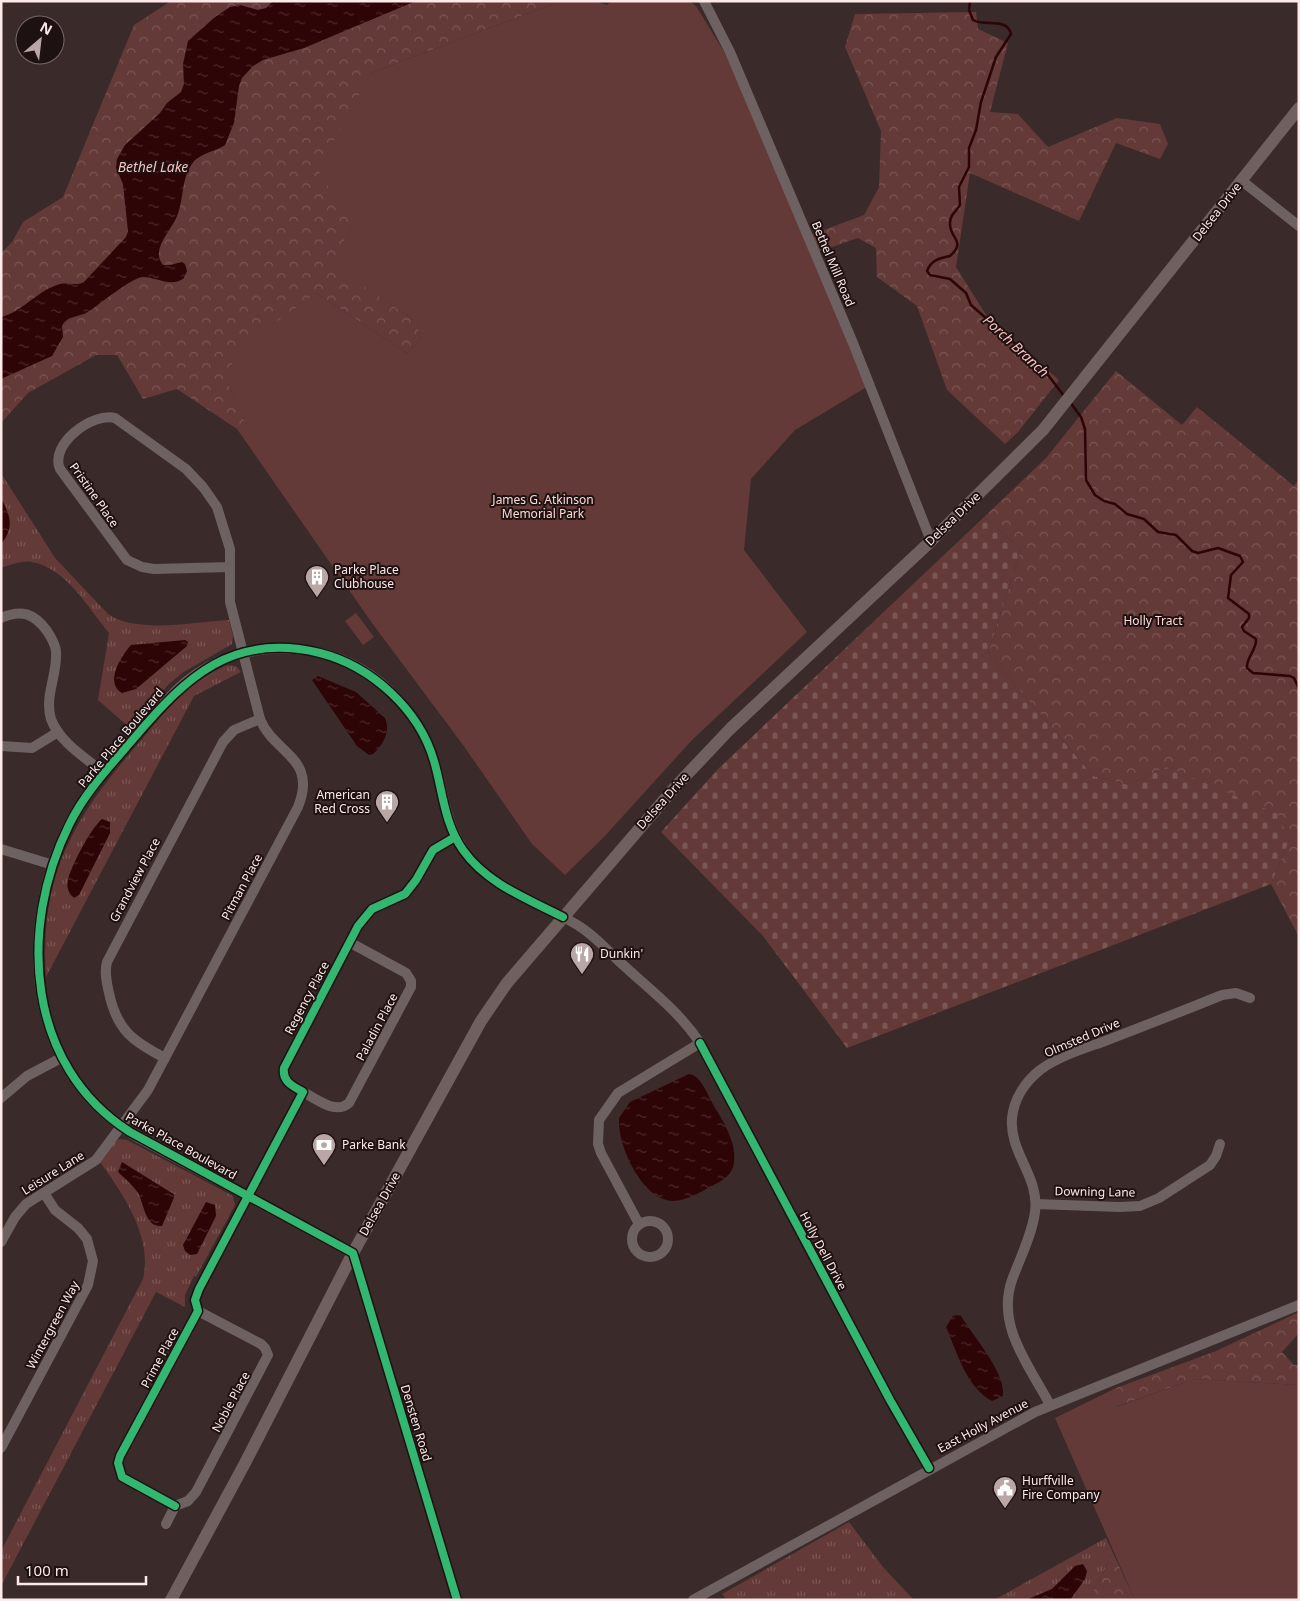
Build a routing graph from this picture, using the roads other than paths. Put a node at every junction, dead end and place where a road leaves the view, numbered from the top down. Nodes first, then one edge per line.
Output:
1 (704, 1) edge
2 (1299, 108) edge
3 (1242, 181) junction
4 (1299, 226) edge
5 (931, 541) junction
6 (230, 567) junction
7 (1, 618) edge
8 (243, 653) junction
9 (260, 719) junction
10 (58, 732) junction
11 (1, 746) edge
12 (104, 773) junction
13 (455, 837) junction
14 (1, 849) edge
15 (53, 865) junction
16 (563, 917) junction
17 (349, 942) junction
18 (1250, 998) dead end
19 (700, 1043) junction
20 (61, 1058) junction
21 (165, 1058) junction
22 (304, 1092) junction
23 (1, 1098) edge
24 (121, 1127) junction
25 (1220, 1144) dead end
26 (44, 1193) junction
27 (248, 1196) junction
28 (1036, 1204) junction
29 (639, 1224) dead end
30 (1, 1242) edge
31 (353, 1253) junction
32 (1299, 1305) edge
33 (198, 1311) junction
34 (1050, 1405) junction
35 (3, 1441) edge
36 (929, 1468) junction
37 (175, 1506) junction
38 (166, 1524) dead end
39 (171, 1600) edge
40 (457, 1600) edge
41 (693, 1600) edge

1 - 5 street, Bethel Mill Road
2 - 3 main road, Delsea Drive
3 - 4 street
3 - 5 main road, Delsea Drive
5 - 16 main road, Delsea Drive
6 - 6 street, Pristine Place
6 - 8 street, Pristine Place
7 - 10 street
8 - 9 street, Pitman Place
8 - 12 street, Parke Place Boulevard
8 - 13 street, Parke Place Boulevard
9 - 21 street, Pitman Place
9 - 21 street, Grandview Place
10 - 11 street
10 - 12 street
12 - 15 street, Parke Place Boulevard
13 - 16 street, Parke Place Boulevard
13 - 17 street, Regency Place
14 - 15 street
15 - 20 street, Parke Place Boulevard
16 - 19 street, Holly Dell Drive
16 - 31 main road, Delsea Drive
17 - 22 street, Regency Place
17 - 22 street, Paladin Place
18 - 28 street, Olmsted Drive
19 - 29 street
19 - 36 street, Holly Dell Drive
20 - 23 street
20 - 24 street, Parke Place Boulevard
21 - 24 street, Pitman Place
22 - 27 street
24 - 26 street, Leisure Lane
24 - 27 street, Parke Place Boulevard
25 - 28 street, Downing Lane
26 - 30 street, Leisure Lane
26 - 35 street, Wintergreen Way
27 - 31 street, Parke Place Boulevard
27 - 33 street, Prime Place
28 - 34 street, Olmsted Drive
31 - 39 main road, Delsea Drive
31 - 40 street, Densten Road
32 - 34 street, East Holly Avenue
33 - 37 street, Prime Place
33 - 37 street, Noble Place
34 - 36 street, East Holly Avenue
36 - 41 street, East Holly Avenue
37 - 38 street

